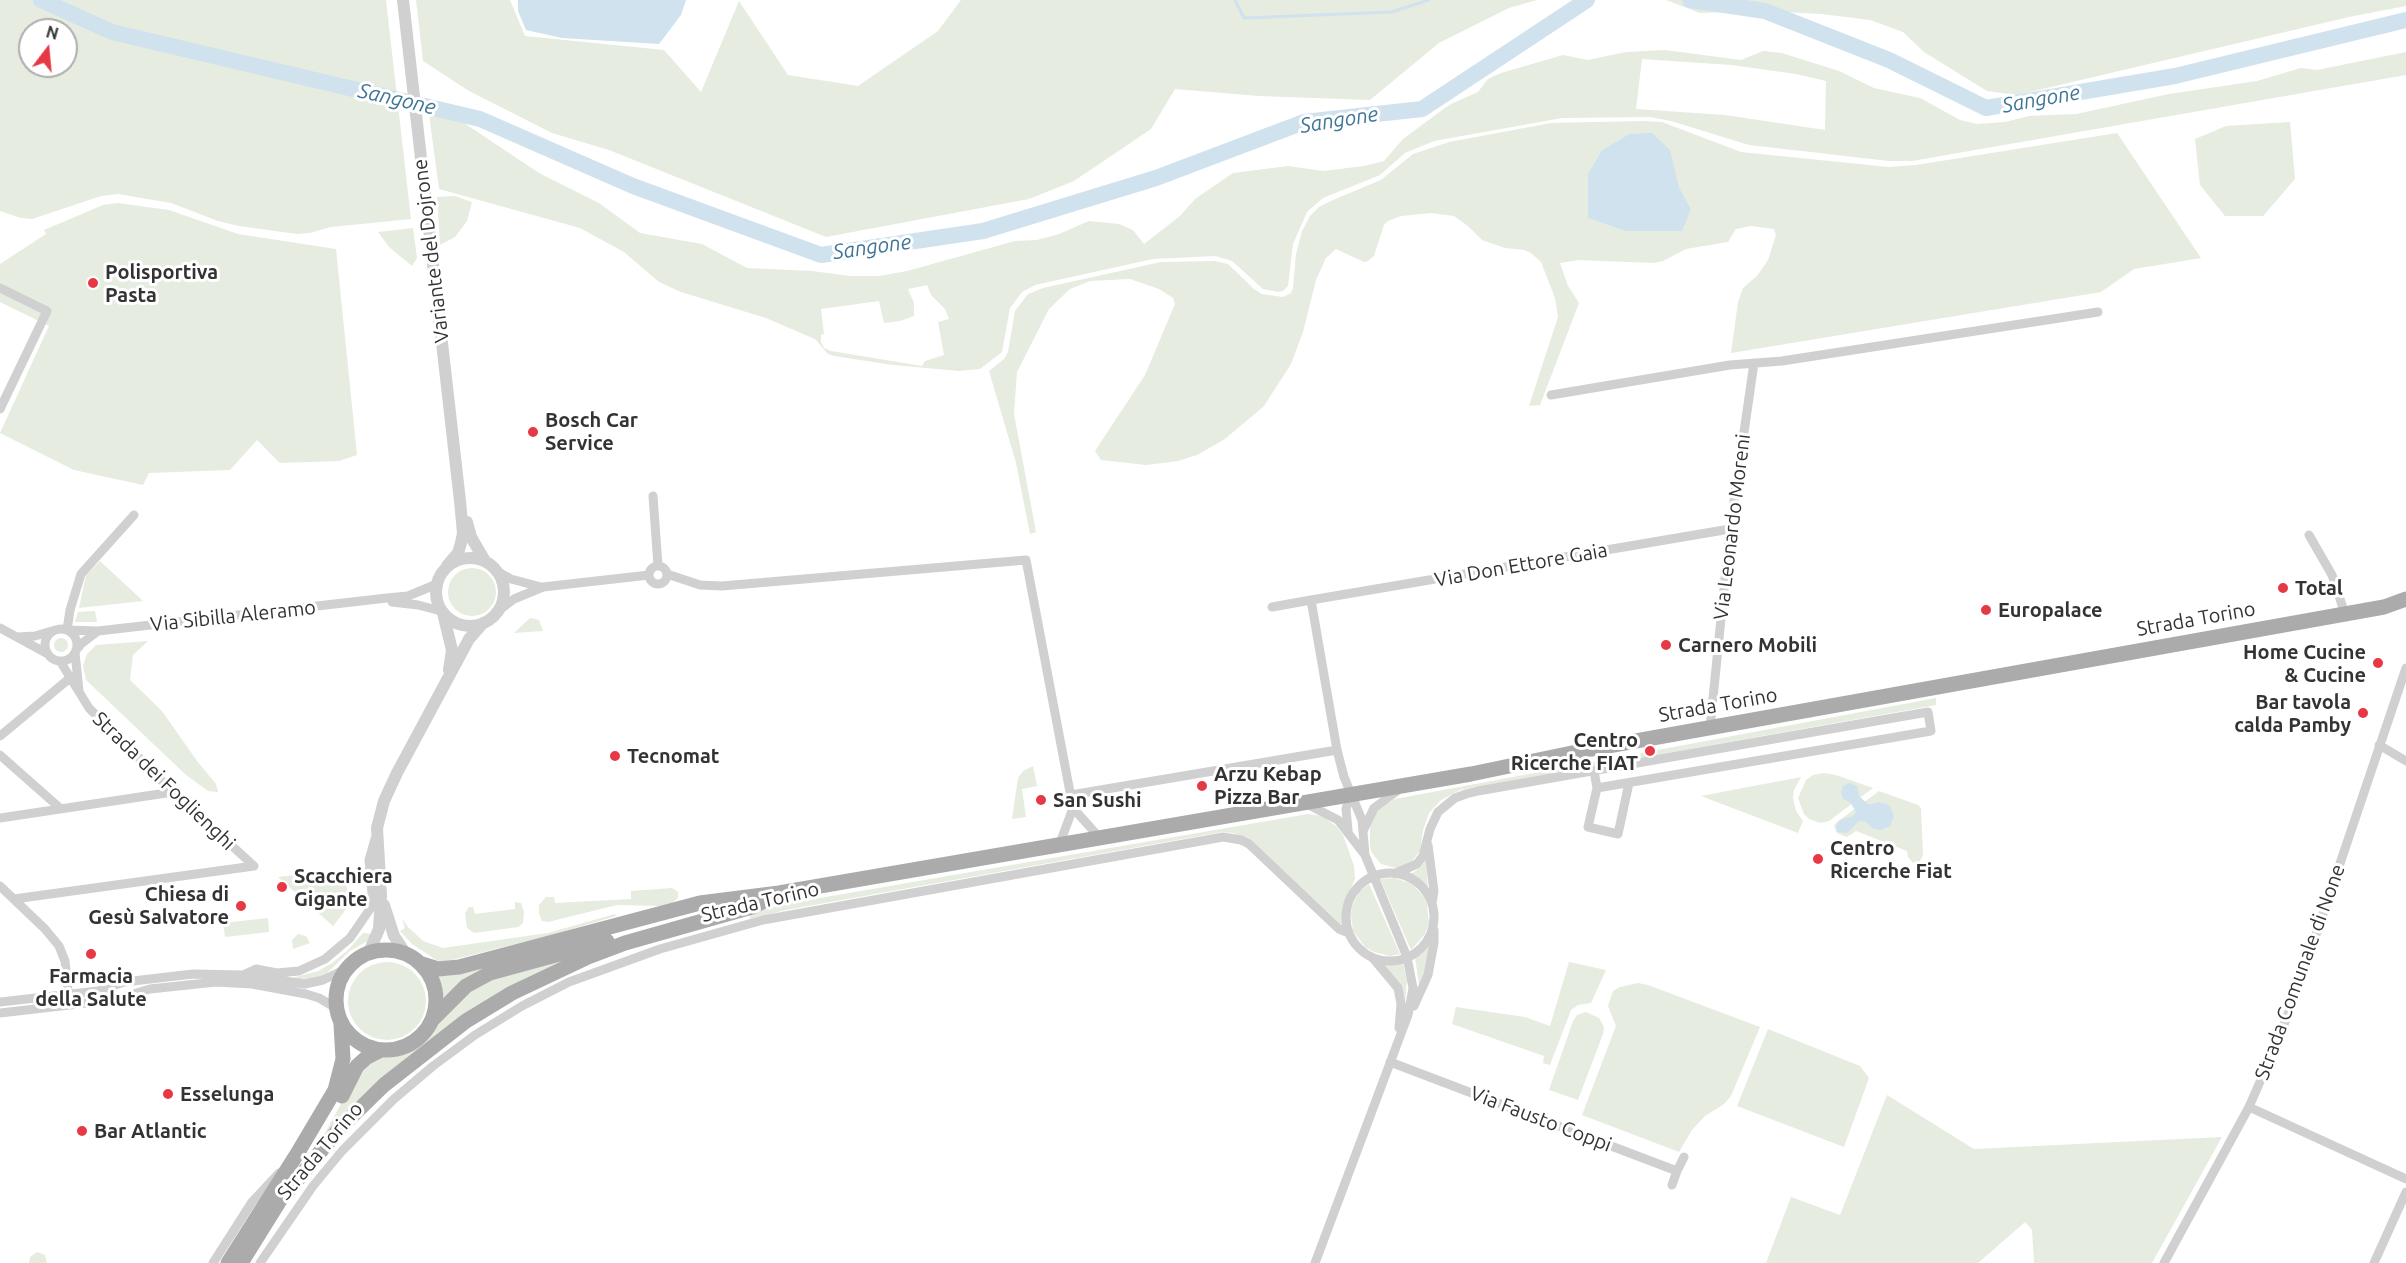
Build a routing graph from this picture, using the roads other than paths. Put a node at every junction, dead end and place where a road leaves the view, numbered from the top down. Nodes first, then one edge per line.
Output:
1 (403, 0) edge
2 (0, 288) edge
3 (2098, 312) dead end
4 (1754, 363) junction
5 (1551, 395) dead end
6 (0, 409) edge
7 (652, 496) dead end
8 (460, 501) junction
9 (134, 515) dead end
10 (1730, 529) junction
11 (2309, 535) dead end
12 (485, 561) junction
13 (447, 566) junction
14 (658, 566) junction
15 (498, 572) junction
16 (667, 574) junction
17 (648, 575) junction
18 (437, 584) junction
19 (543, 587) junction
20 (2406, 599) edge
21 (368, 600) junction
22 (1311, 600) junction
23 (1272, 607) dead end
24 (2384, 607) junction
25 (2406, 611) edge
26 (442, 612) junction
27 (497, 612) junction
28 (2345, 614) junction
29 (483, 623) junction
30 (0, 628) edge
31 (67, 630) junction
32 (54, 631) junction
33 (99, 631) junction
34 (18, 637) junction
35 (76, 651) junction
36 (48, 654) junction
37 (60, 661) junction
38 (2406, 668) edge
39 (70, 678) junction
40 (446, 680) junction
41 (79, 691) junction
42 (1710, 728) junction
43 (0, 736) edge
44 (2379, 745) junction
45 (1337, 750) junction
46 (0, 755) edge
47 (2406, 761) edge
48 (1640, 763) junction
49 (1594, 771) junction
50 (1642, 782) junction
51 (1629, 783) junction
52 (1410, 784) junction
53 (1597, 788) junction
54 (173, 792) junction
55 (1350, 794) junction
56 (1071, 795) junction
57 (1303, 802) junction
58 (1073, 808) junction
59 (61, 809) junction
60 (0, 818) edge
61 (378, 828) junction
62 (1363, 831) junction
63 (1348, 833) junction
64 (1098, 836) junction
65 (1060, 843) junction
66 (1428, 843) junction
67 (1365, 855) junction
68 (1396, 873) junction
69 (1373, 876) junction
70 (0, 885) edge
71 (779, 893) junction
72 (381, 895) junction
73 (14, 898) junction
74 (1432, 903) junction
75 (1434, 925) junction
76 (1349, 933) junction
77 (369, 952) junction
78 (406, 954) junction
79 (1372, 957) junction
80 (1407, 957) junction
81 (422, 964) junction
82 (346, 969) junction
83 (243, 975) junction
84 (69, 994) junction
85 (0, 1002) edge
86 (70, 1005) junction
87 (336, 1008) junction
88 (0, 1013) edge
89 (1408, 1016) junction
90 (433, 1019) junction
91 (341, 1024) junction
92 (1398, 1041) junction
93 (381, 1050) junction
94 (1390, 1062) junction
95 (2249, 1107) junction
96 (297, 1154) junction
97 (1684, 1157) dead end
98 (1677, 1171) junction
99 (2406, 1179) edge
100 (1672, 1185) dead end
101 (2406, 1192) edge
102 (284, 1196) junction
103 (213, 1263) edge
104 (228, 1263) edge
105 (240, 1263) edge
106 (260, 1263) edge
107 (1315, 1263) edge
108 (2164, 1263) edge
109 (2374, 1263) edge

1 - 8 street, Variante del Dojrone
2 - 6 street
3 - 4 street
4 - 5 street
4 - 10 street, Via Leonardo Moreni
7 - 14 street
8 - 12 street, Variante del Dojrone
8 - 13 street, Variante del Dojrone
9 - 31 street
10 - 22 street, Via Don Ettore Gaia
10 - 42 street, Via Leonardo Moreni
11 - 28 street
12 - 13 street
12 - 15 street
13 - 18 street
14 - 16 street
14 - 17 street
15 - 19 street
15 - 27 street
16 - 17 street
16 - 56 street
17 - 19 street
18 - 21 street, Via Sibilla Aleramo
18 - 26 street
19 - 27 street
20 - 24 main road, Strada Torino
21 - 26 street, Via Sibilla Aleramo
21 - 33 street, Via Sibilla Aleramo
22 - 23 street, Via Don Ettore Gaia
22 - 45 street
24 - 25 main road, Strada Torino
24 - 28 main road, Strada Torino
26 - 29 street
26 - 40 street
27 - 29 street
28 - 42 main road, Strada Torino
29 - 40 street
30 - 34 street, Strada dei Foglienghi
31 - 32 street
31 - 33 street, Via Sibilla Aleramo
31 - 35 street, Strada dei Foglienghi
32 - 34 street
32 - 36 street
33 - 35 street
34 - 36 street, Strada dei Foglienghi
35 - 37 street
35 - 41 street, Strada dei Foglienghi
36 - 37 street, Strada dei Foglienghi
37 - 39 street, Strada dei Foglienghi
38 - 44 street, Strada Comunale di None
39 - 41 street, Strada dei Foglienghi
39 - 43 street
40 - 61 street
41 - 54 street, Strada dei Foglienghi
42 - 52 main road, Strada Torino
44 - 47 street
44 - 95 street, Strada Comunale di None
45 - 55 street
45 - 56 street
46 - 59 street
48 - 49 street
48 - 50 street
48 - 50 street
49 - 53 street
49 - 66 street
50 - 51 street
51 - 53 street
51 - 53 street
52 - 55 main road, Strada Torino
52 - 62 street
54 - 59 street
54 - 73 street, Strada dei Foglienghi
55 - 57 main road, Strada Torino
55 - 62 street
55 - 63 street
56 - 58 street
57 - 63 street
57 - 64 main road, Strada Torino
58 - 64 street
58 - 65 street
59 - 60 street
61 - 72 street
61 - 83 street
62 - 67 street
63 - 67 street
64 - 65 main road, Strada Torino
65 - 71 main road, Strada Torino
66 - 68 street
66 - 74 street
67 - 69 street
68 - 69 street
68 - 74 street
69 - 76 street
69 - 80 street
70 - 73 street
71 - 81 main road, Strada Torino
71 - 90 main road, Strada Torino
71 - 102 main road
72 - 77 street
72 - 78 street
73 - 84 street
74 - 75 street
75 - 80 street
75 - 89 street
76 - 79 street
76 - 106 street, Strada Torino
77 - 78 main road
77 - 82 main road
78 - 81 main road
79 - 80 street
79 - 92 street
80 - 89 street
81 - 90 main road
82 - 83 street
82 - 87 main road
83 - 84 street
84 - 85 street
84 - 86 street
86 - 87 street
86 - 88 street
87 - 91 main road
89 - 92 street
90 - 93 main road
91 - 93 main road
91 - 96 main road
92 - 94 street
93 - 102 main road
94 - 98 street, Via Fausto Coppi
94 - 107 street
95 - 99 street
95 - 108 street, Strada Comunale di None
96 - 103 street
96 - 104 main road
97 - 98 street
98 - 100 street
101 - 109 street
102 - 105 main road

